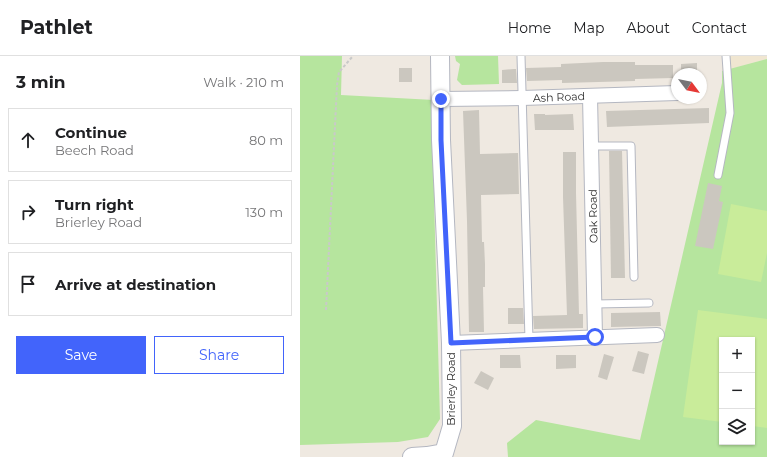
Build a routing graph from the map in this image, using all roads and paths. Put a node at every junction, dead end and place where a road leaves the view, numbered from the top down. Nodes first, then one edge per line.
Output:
1 (353, 56) edge
2 (440, 56) edge
3 (521, 56) edge
4 (726, 56) edge
5 (671, 93) edge
6 (590, 96) junction
7 (522, 98) junction
8 (441, 99) junction
9 (591, 146) junction
10 (718, 175) dead end
11 (634, 277) dead end
12 (649, 303) dead end
13 (595, 304) junction
14 (326, 310) dead end
15 (657, 335) dead end
16 (595, 337) junction
17 (529, 340) junction
18 (451, 343) junction
19 (445, 455) edge
20 (412, 457) edge

1 - 14 path
2 - 8 street, Brierley Road
3 - 7 lane
4 - 10 lane
5 - 6 street, Ash Road
6 - 7 street, Ash Road
6 - 9 street, Oak Road
7 - 8 street, Ash Road
7 - 17 lane
8 - 18 street, Brierley Road
9 - 11 lane
9 - 13 street, Oak Road
12 - 13 lane
13 - 16 street, Oak Road
15 - 16 street
16 - 17 street
17 - 18 street
18 - 19 street, Brierley Road
19 - 20 street

